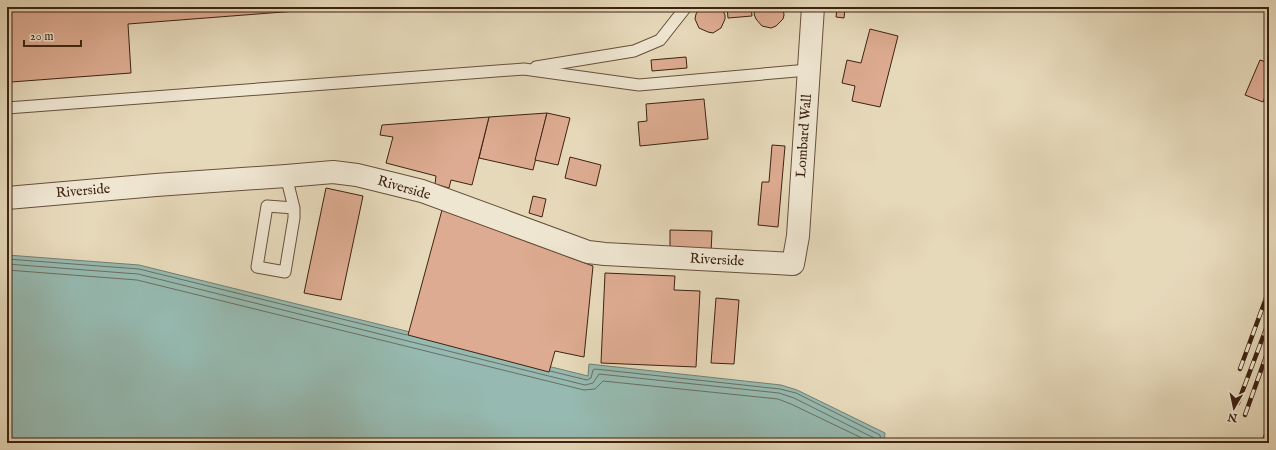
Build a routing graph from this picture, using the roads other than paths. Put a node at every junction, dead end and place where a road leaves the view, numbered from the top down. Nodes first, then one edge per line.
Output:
1 (686, 7) edge
2 (812, 7) edge
3 (524, 69) junction
4 (808, 70) junction
5 (7, 108) edge
6 (286, 176) junction
7 (7, 198) edge
8 (294, 208) junction
9 (793, 264) joint

1 - 3 lane
2 - 4 street, Lombard Wall
3 - 4 lane
3 - 5 lane
4 - 9 street, Lombard Wall
6 - 7 street, Riverside
6 - 8 lane
6 - 9 street, Riverside
8 - 8 lane

